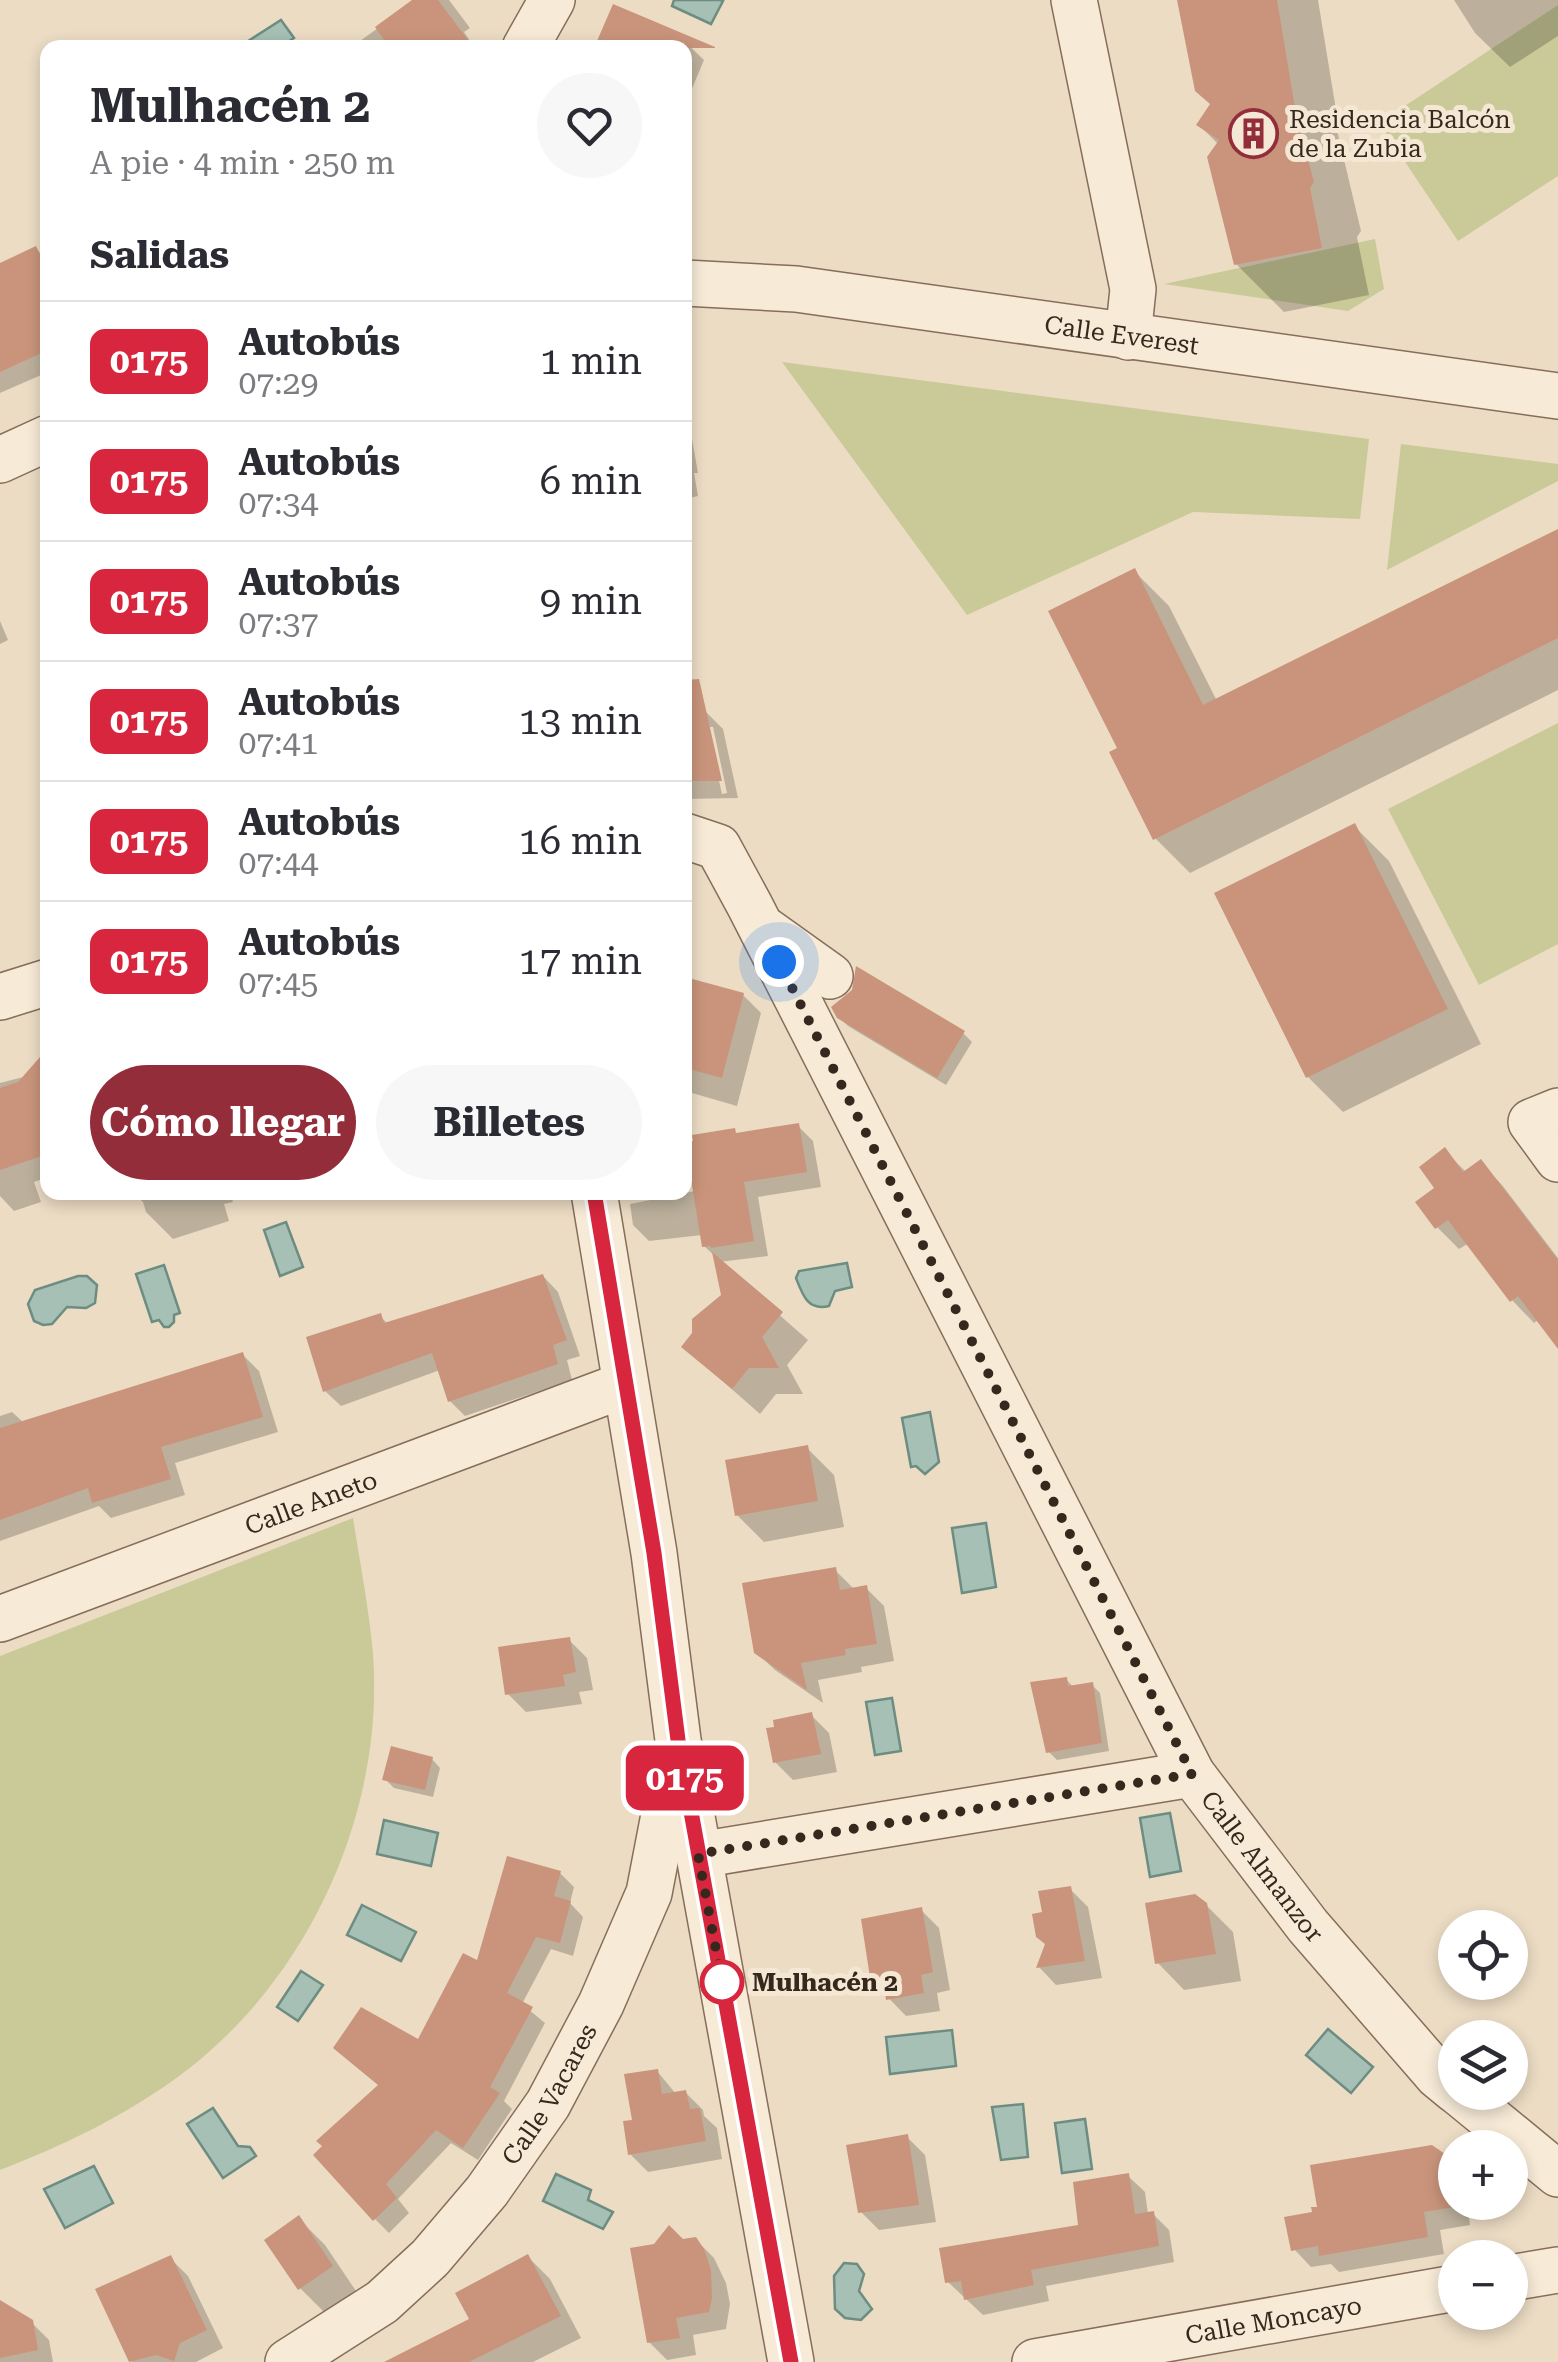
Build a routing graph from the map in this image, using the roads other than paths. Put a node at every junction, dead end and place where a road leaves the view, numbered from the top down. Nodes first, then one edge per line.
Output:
1 (552, 0) edge
2 (1074, 0) edge
3 (530, 40) edge
4 (692, 283) edge
5 (1128, 337) junction
6 (1558, 396) edge
7 (40, 442) edge
8 (0, 460) edge
9 (692, 838) edge
10 (761, 927) junction
11 (830, 976) dead end
12 (40, 985) edge
13 (0, 998) edge
14 (1544, 1116) edge
15 (1558, 1159) edge
16 (595, 1200) edge
17 (624, 1385) junction
18 (0, 1619) edge
19 (678, 1740) junction
20 (1192, 1774) junction
21 (698, 1854) junction
22 (1438, 2076) edge
23 (1480, 2110) edge
24 (1558, 2174) edge
25 (1558, 2270) edge
26 (1528, 2275) edge
27 (1438, 2291) edge
28 (288, 2362) edge
29 (791, 2362) edge
30 (1034, 2362) edge

1 - 3 street
2 - 5 street
4 - 5 street, Calle Everest
5 - 6 street, Calle Everest
7 - 8 street
9 - 10 street, Calle Almanzor
10 - 11 street
10 - 20 street, Calle Almanzor
12 - 13 street
14 - 15 street
16 - 17 street
17 - 18 street, Calle Aneto
17 - 19 street
19 - 21 street
19 - 28 street, Calle Vacares
20 - 21 street
20 - 22 street, Calle Almanzor
21 - 29 street
23 - 24 street, Calle Almanzor
25 - 26 street
27 - 30 street, Calle Moncayo

